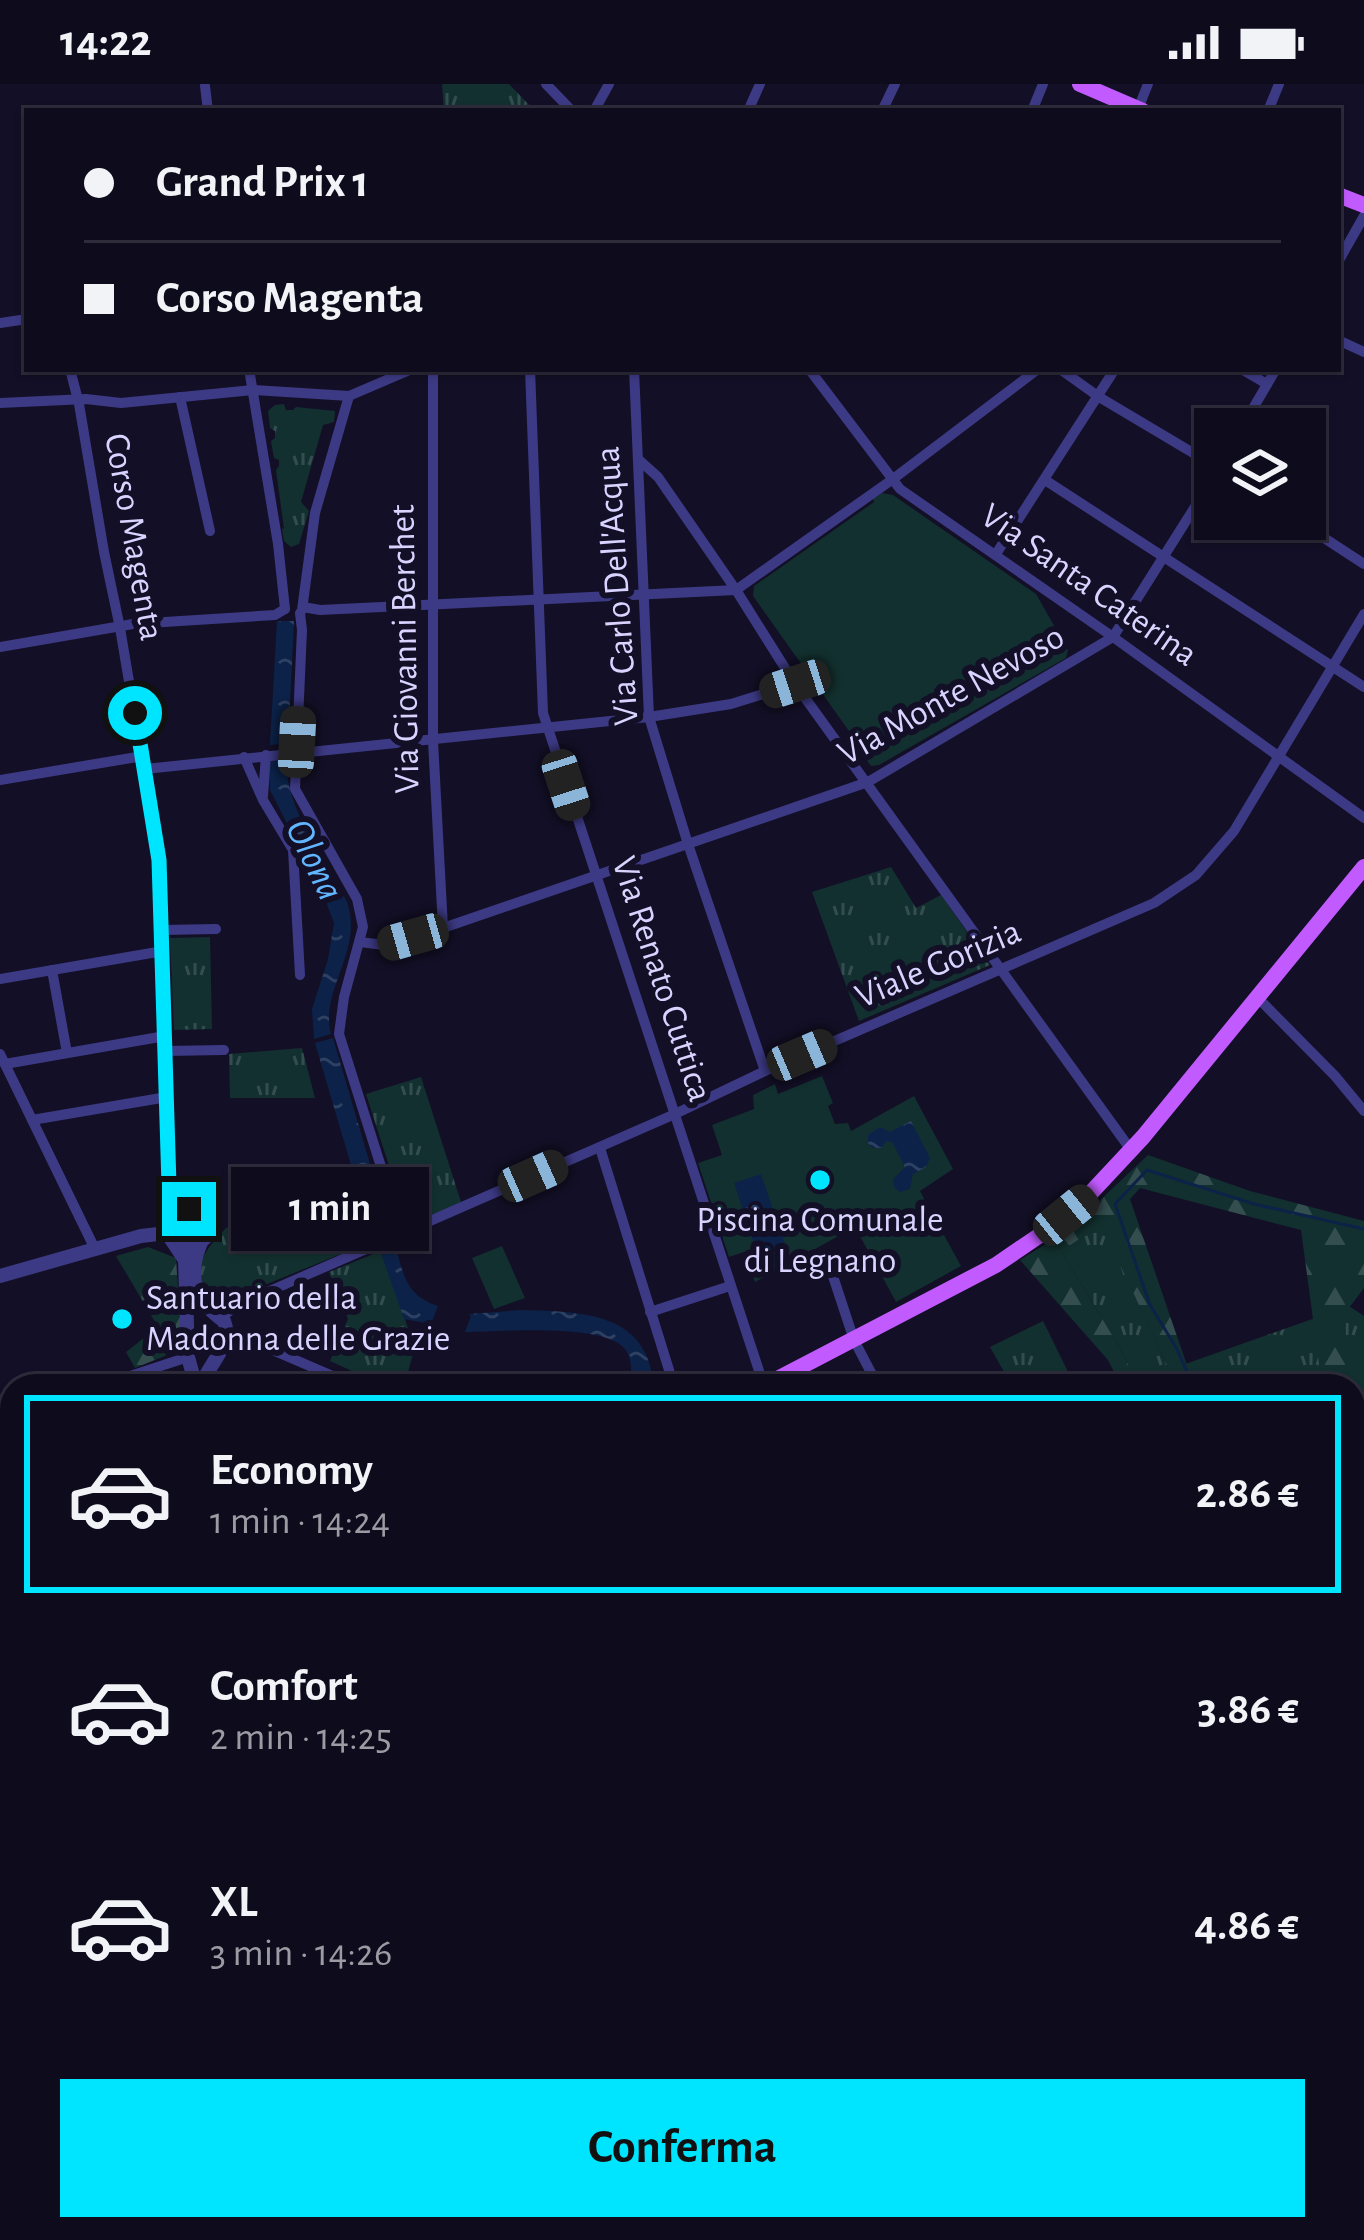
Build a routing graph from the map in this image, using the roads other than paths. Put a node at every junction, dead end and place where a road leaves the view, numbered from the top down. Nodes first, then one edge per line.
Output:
1 (546, 84) edge
2 (556, 84) edge
3 (1080, 84) edge
4 (569, 108) edge
5 (578, 108) edge
6 (1134, 108) edge
7 (1364, 216) edge
8 (1341, 257) edge
9 (71, 372) edge
10 (250, 372) edge
11 (405, 372) edge
12 (433, 372) edge
13 (530, 372) edge
14 (634, 372) edge
15 (811, 372) edge
16 (1034, 372) edge
17 (1064, 372) edge
18 (1113, 372) edge
19 (1245, 372) edge
20 (1274, 372) edge
21 (1267, 384) junction
22 (253, 390) junction
23 (349, 396) junction
24 (1099, 397) junction
25 (180, 398) junction
26 (77, 399) junction
27 (0, 403) edge
28 (1253, 408) edge
29 (1194, 458) edge
30 (638, 460) junction
31 (893, 479) junction
32 (1045, 480) junction
33 (1194, 507) edge
34 (210, 531) dead end
35 (1326, 539) edge
36 (278, 544) junction
37 (309, 547) junction
38 (996, 554) junction
39 (1165, 557) junction
40 (1364, 564) edge
41 (736, 590) junction
42 (643, 595) junction
43 (540, 599) junction
44 (434, 603) junction
45 (286, 604) junction
46 (302, 608) junction
47 (1364, 614) edge
48 (121, 628) junction
49 (1113, 637) junction
50 (0, 646) edge
51 (1334, 666) junction
52 (795, 684) junction
53 (1364, 687) edge
54 (649, 717) junction
55 (547, 728) junction
56 (433, 741) junction
57 (294, 753) junction
58 (268, 755) junction
59 (244, 757) junction
60 (1280, 759) junction
61 (144, 762) junction
62 (0, 780) edge
63 (868, 782) junction
64 (263, 800) junction
65 (1364, 818) edge
66 (688, 844) junction
67 (1364, 867) edge
68 (596, 875) junction
69 (443, 928) junction
70 (216, 929) dead end
71 (162, 930) junction
72 (360, 942) junction
73 (163, 951) junction
74 (52, 970) junction
75 (1003, 970) junction
76 (300, 975) dead end
77 (0, 980) edge
78 (1257, 997) junction
79 (165, 1036) junction
80 (224, 1050) dead end
81 (165, 1051) junction
82 (67, 1053) junction
83 (2, 1059) edge
84 (765, 1071) junction
85 (167, 1097) junction
86 (1364, 1112) edge
87 (675, 1114) junction
88 (32, 1120) junction
89 (600, 1148) junction
90 (1131, 1150) junction
91 (168, 1225) junction
92 (402, 1234) junction
93 (200, 1246) junction
94 (179, 1248) junction
95 (95, 1249) junction
96 (826, 1255) dead end
97 (0, 1276) edge
98 (730, 1286) junction
99 (650, 1312) junction
100 (219, 1321) junction
101 (188, 1334) junction
102 (854, 1340) junction
103 (220, 1350) junction
104 (188, 1357) junction
105 (136, 1374) edge
106 (194, 1374) edge
107 (205, 1374) edge
108 (331, 1374) edge
109 (670, 1374) edge
110 (760, 1374) edge
111 (787, 1374) edge
112 (872, 1374) edge

1 - 4 street
2 - 5 street
3 - 6 main road
7 - 8 street
9 - 26 street, Corso Magenta
10 - 22 street
11 - 23 street
12 - 44 street, Via Giovanni Berchet
13 - 43 street, Via Renato Cuttica
14 - 30 street, Via Carlo Dell'Acqua
15 - 31 street, Via Santa Caterina
16 - 31 street
17 - 24 street
18 - 24 street
19 - 21 street
20 - 21 street
21 - 28 street
22 - 23 street
22 - 25 street
22 - 36 street
23 - 37 street
24 - 29 street
24 - 32 street
25 - 26 street
25 - 34 street
26 - 27 street
26 - 48 street, Corso Magenta
30 - 41 street
30 - 42 street, Via Carlo Dell'Acqua
31 - 38 street, Via Santa Caterina
31 - 41 street
32 - 38 street
32 - 39 street
33 - 39 street, Via Monte Nevoso
35 - 40 street
36 - 37 street
36 - 45 street
37 - 46 street
38 - 49 street, Via Santa Caterina
39 - 49 street, Via Monte Nevoso
39 - 51 street
41 - 42 street
41 - 52 street
42 - 43 street
42 - 54 street, Via Carlo Dell'Acqua
43 - 44 street
43 - 55 street, Via Renato Cuttica
44 - 46 street
44 - 56 street, Via Giovanni Berchet
45 - 46 street
45 - 48 street
46 - 57 street
47 - 51 street, Viale Gorizia
48 - 50 street
48 - 61 street, Corso Magenta
49 - 60 street, Via Santa Caterina
49 - 63 street, Via Monte Nevoso
51 - 53 street
51 - 60 street, Viale Gorizia
52 - 54 street
52 - 63 street
54 - 55 street
54 - 66 street, Via Carlo Dell'Acqua
55 - 56 street
55 - 68 street, Via Renato Cuttica
56 - 57 street
56 - 69 street, Via Giovanni Berchet
57 - 58 street
57 - 72 street
58 - 59 street
58 - 64 street
59 - 61 street
59 - 64 street
60 - 65 street, Via Santa Caterina
60 - 75 street, Viale Gorizia
61 - 62 street
61 - 71 street, Corso Magenta
63 - 66 street, Via Monte Nevoso
63 - 75 street
64 - 76 street
66 - 68 street, Via Monte Nevoso
66 - 84 street, Via Carlo Dell'Acqua
67 - 78 main road
68 - 69 street, Via Monte Nevoso
68 - 87 street, Via Renato Cuttica
69 - 72 street, Via Monte Nevoso
70 - 71 street
71 - 73 street, Corso Magenta
72 - 92 street
73 - 74 street
73 - 79 street, Corso Magenta
74 - 77 street
74 - 82 street
75 - 84 street, Viale Gorizia
75 - 90 street
78 - 86 street
78 - 90 main road
79 - 81 street, Corso Magenta
79 - 82 street
80 - 81 street
81 - 85 street, Corso Magenta
82 - 83 street
83 - 88 street
84 - 87 street, Viale Gorizia
85 - 88 street
85 - 91 street, Corso Magenta
87 - 89 street, Viale Gorizia
87 - 98 street, Via Renato Cuttica
88 - 95 street
89 - 92 street, Viale Gorizia
89 - 99 street
90 - 102 main road
91 - 93 street
91 - 94 street
91 - 95 street
92 - 100 street, Viale Gorizia
93 - 94 street
93 - 100 street
94 - 101 street
95 - 97 street
96 - 102 street
98 - 99 street
98 - 110 street, Via Renato Cuttica
99 - 109 street
100 - 101 street
100 - 103 street
100 - 108 street
101 - 103 street
101 - 104 street
102 - 111 main road
102 - 112 street
103 - 107 street
104 - 105 street
104 - 106 street

